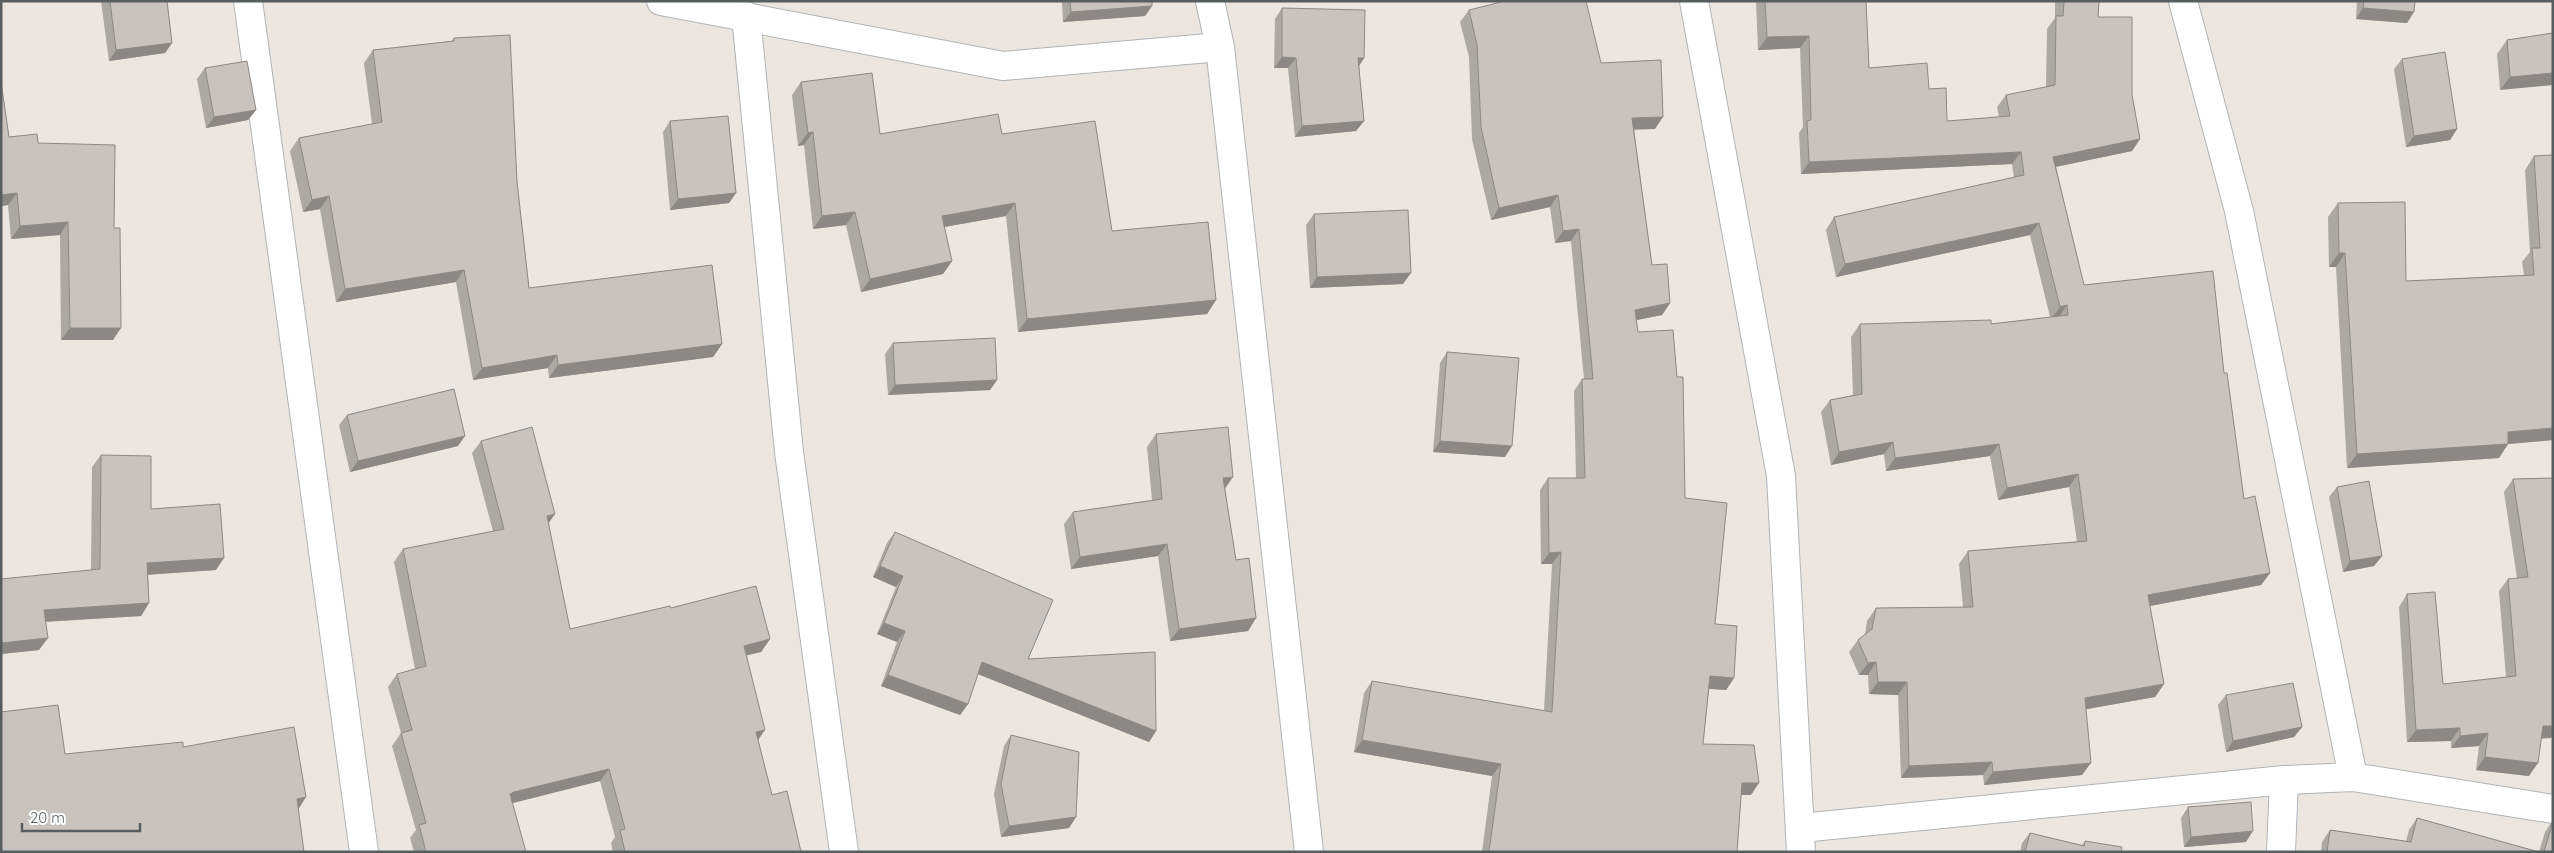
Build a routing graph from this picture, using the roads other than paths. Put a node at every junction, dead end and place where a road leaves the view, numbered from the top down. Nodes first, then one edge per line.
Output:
1 (248, 1) edge
2 (661, 1) edge
3 (1210, 1) edge
4 (1694, 1) edge
5 (2184, 1) edge
6 (746, 16) junction
7 (1220, 47) junction
8 (2353, 777) junction
9 (2284, 780) junction
10 (2553, 809) edge
11 (1801, 840) edge
12 (364, 852) edge
13 (844, 852) edge
14 (1308, 852) edge
15 (2281, 852) edge

1 - 12 street
2 - 6 street
3 - 7 street
4 - 11 street
5 - 8 street
6 - 7 street
6 - 13 street
7 - 14 street
8 - 9 street
8 - 10 street
9 - 11 street
9 - 15 street

